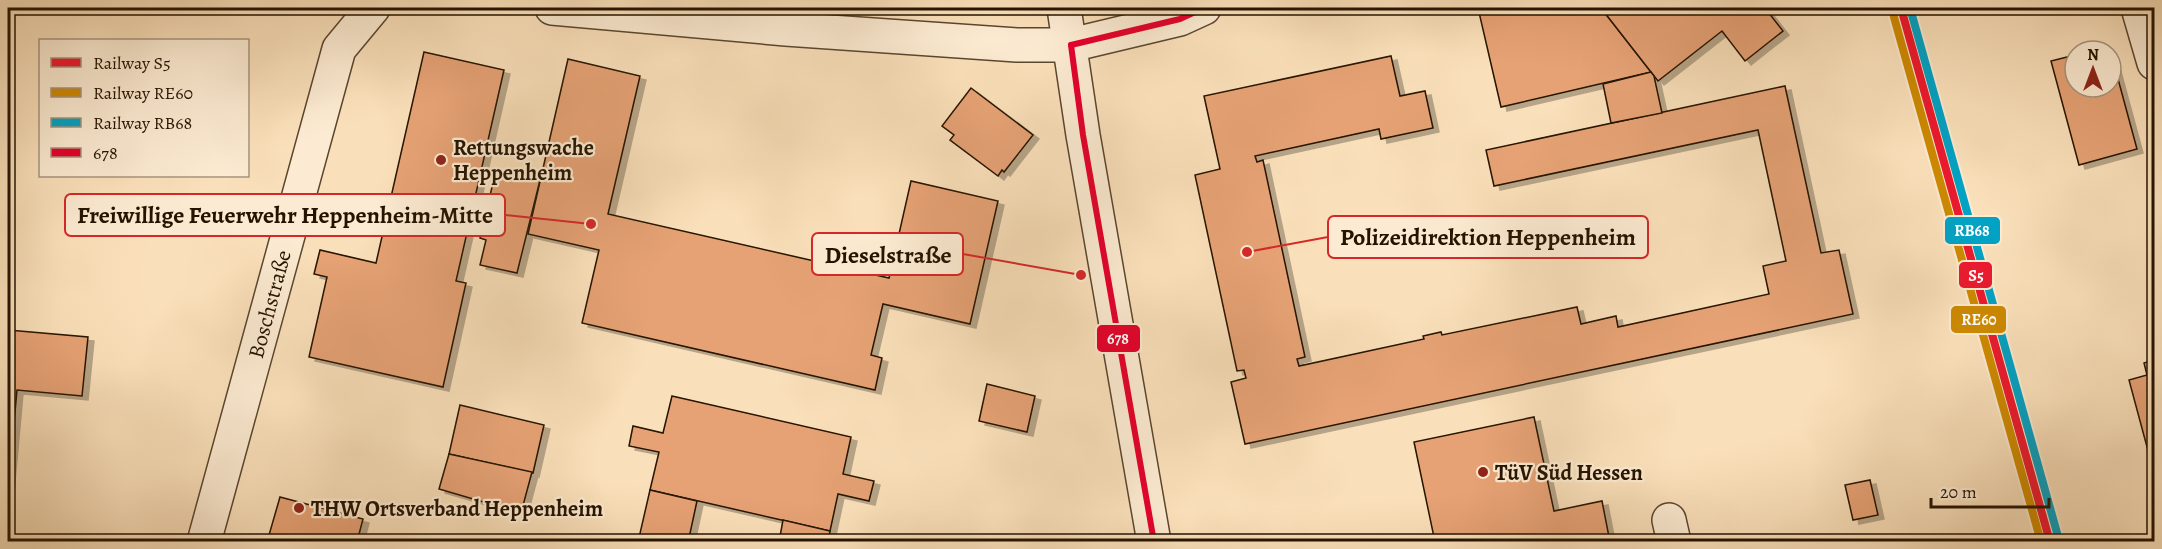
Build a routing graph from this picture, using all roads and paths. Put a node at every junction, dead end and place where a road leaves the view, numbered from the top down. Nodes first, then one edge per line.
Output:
1 (373, 8) edge
2 (552, 8) edge
3 (1064, 8) edge
4 (1204, 8) edge
5 (2138, 8) edge
6 (1071, 45) junction
7 (2154, 63) edge
8 (204, 542) edge
9 (1154, 542) edge

1 - 8 street, Boschstraße
2 - 6 street
3 - 6 street
4 - 6 street
5 - 7 street
6 - 9 street

